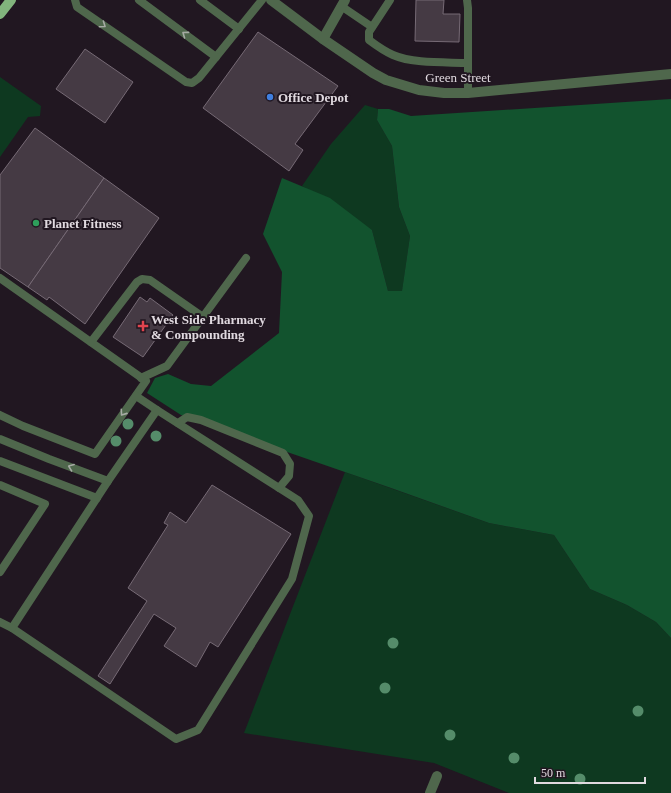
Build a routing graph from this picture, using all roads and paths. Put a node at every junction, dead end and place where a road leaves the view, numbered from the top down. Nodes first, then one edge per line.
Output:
1 (11, 0) edge
2 (76, 0) edge
3 (139, 0) edge
4 (200, 0) edge
5 (262, 0) edge
6 (271, 0) edge
7 (390, 0) edge
8 (467, 0) edge
9 (343, 3) edge
10 (0, 14) edge
11 (372, 26) junction
12 (239, 29) junction
13 (323, 39) junction
14 (216, 57) junction
15 (468, 63) junction
16 (671, 74) edge
17 (468, 93) junction
18 (246, 258) dead end
19 (0, 278) edge
20 (203, 317) junction
21 (92, 342) junction
22 (143, 380) junction
23 (136, 396) junction
24 (157, 410) junction
25 (0, 415) edge
26 (178, 423) junction
27 (0, 439) edge
28 (0, 462) edge
29 (108, 481) junction
30 (0, 485) edge
31 (279, 488) junction
32 (96, 498) junction
33 (0, 572) edge
34 (0, 622) edge
35 (12, 628) junction
36 (437, 776) dead end
37 (430, 793) edge

1 - 10 main road
2 -> 14 lane
14 -> 3 lane
4 - 12 lane
5 - 12 lane
6 - 13 street, Green Street
7 - 11 lane
8 - 15 lane
9 - 11 lane
9 - 13 street
11 - 15 lane
12 - 14 lane
13 - 17 street, Green Street
15 - 17 lane
16 - 17 street, Green Street
18 - 20 lane
19 - 21 lane
20 - 21 lane
20 - 22 lane
21 - 22 lane
22 - 23 lane
23 - 24 lane
23 -> 25 lane
24 - 26 lane
24 - 29 lane
26 - 31 lane
26 - 31 lane
29 -> 27 lane
28 - 32 lane
29 - 32 lane
30 - 33 lane
31 - 35 lane
32 - 35 lane
34 - 35 lane
36 - 37 street

